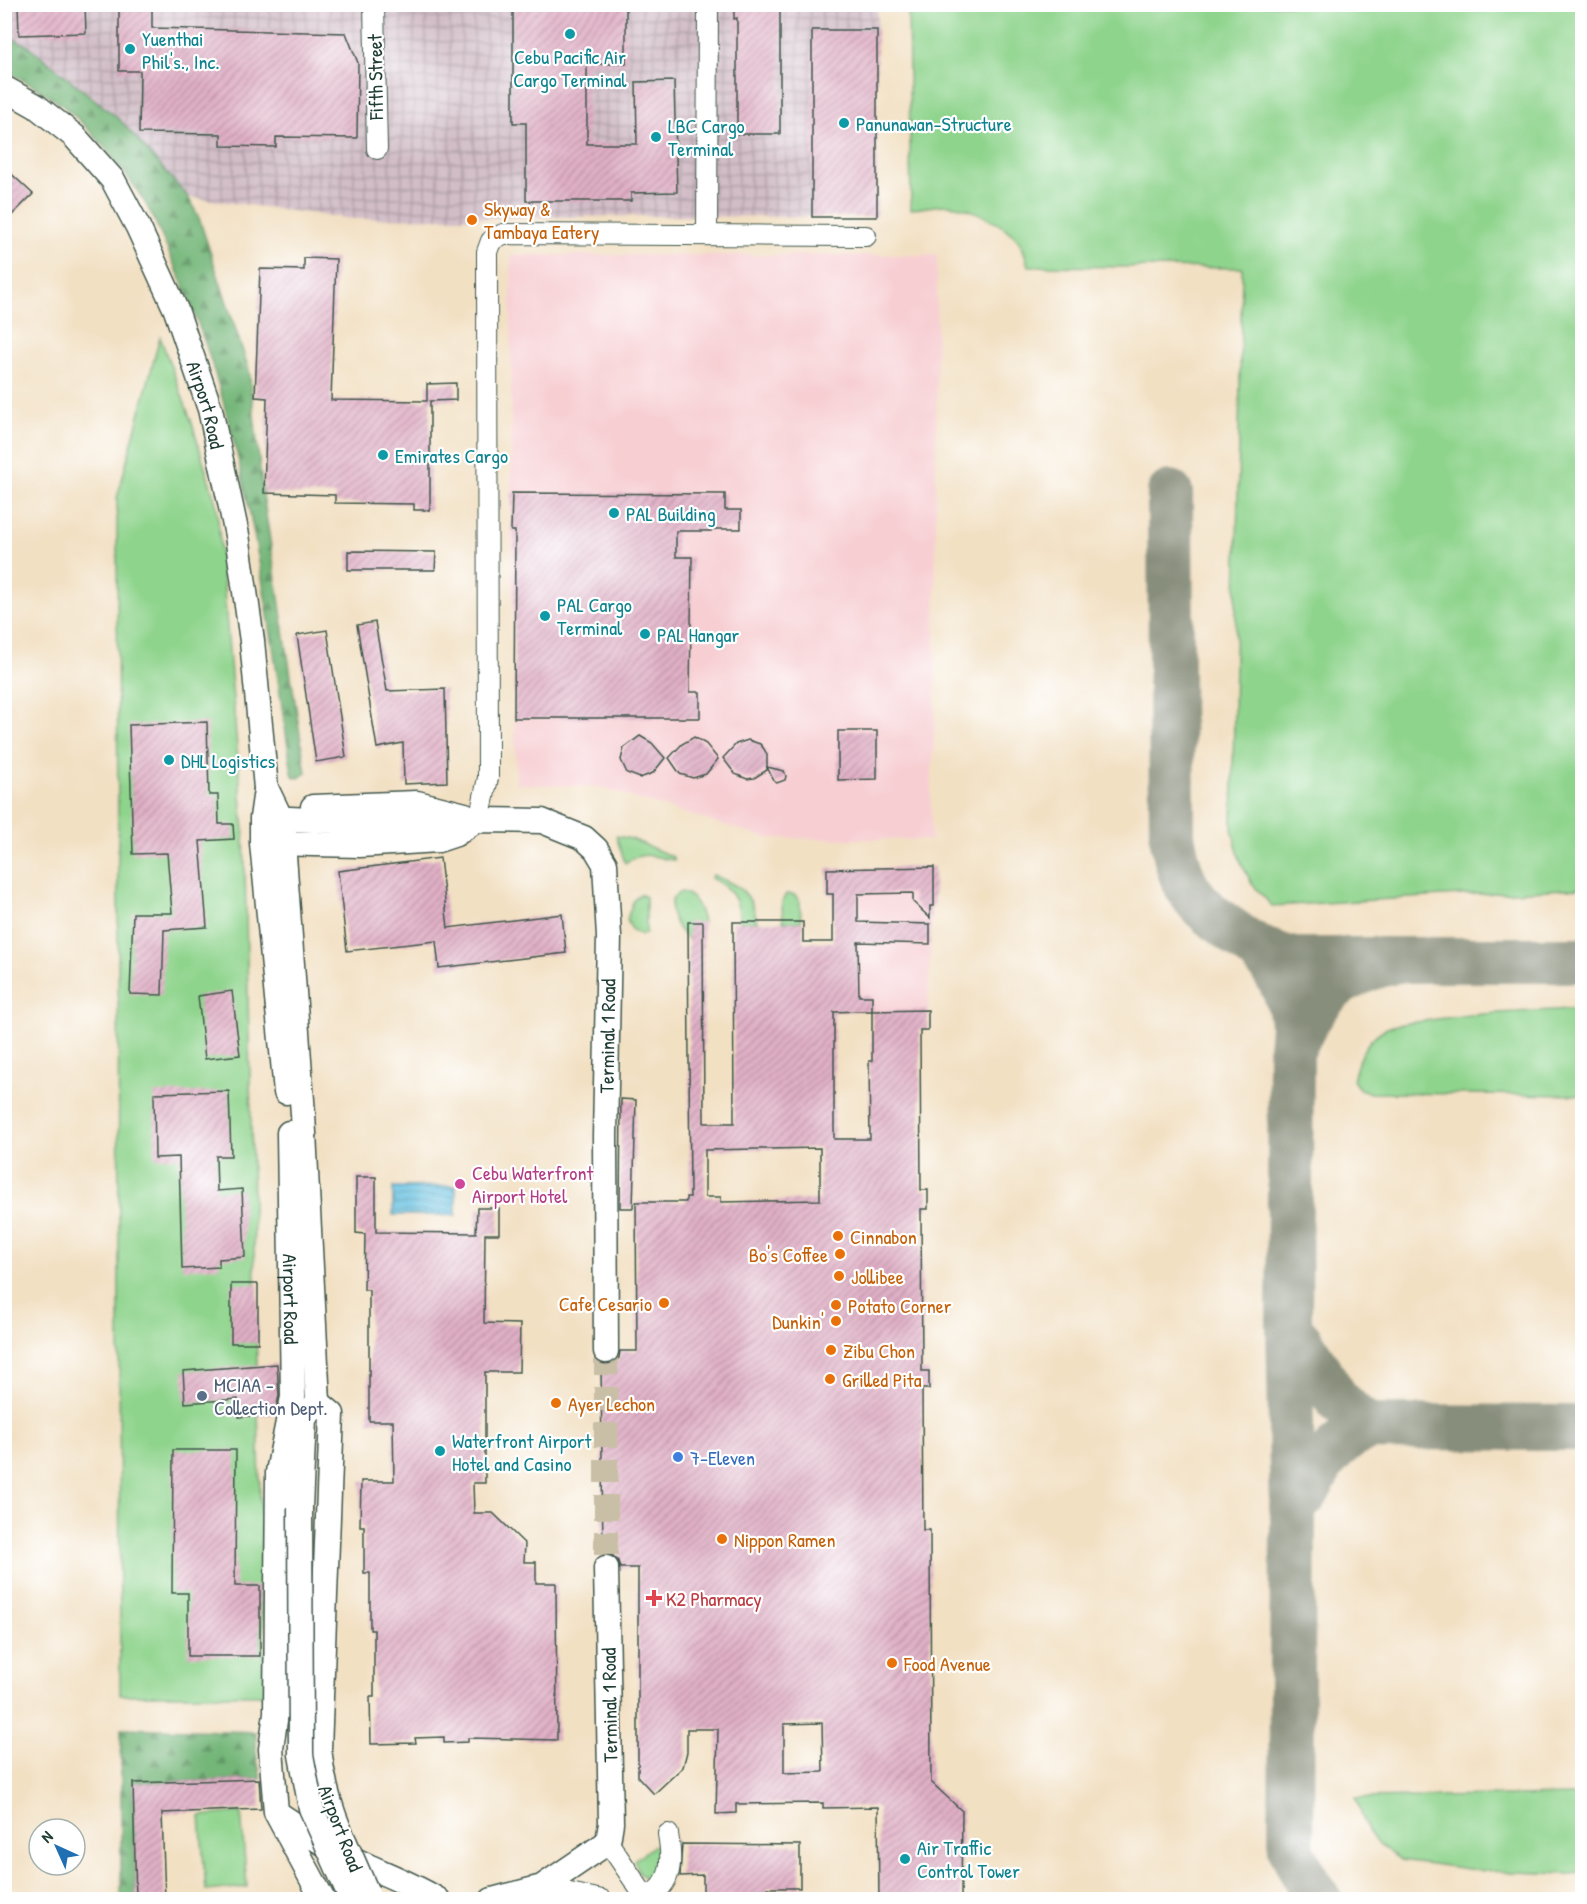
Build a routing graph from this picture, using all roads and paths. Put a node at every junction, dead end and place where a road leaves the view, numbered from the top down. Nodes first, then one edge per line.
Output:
1 (374, 4) edge
2 (708, 4) edge
3 (4, 88) edge
4 (377, 149) dead end
5 (707, 235) junction
6 (866, 236) dead end
7 (266, 782) junction
8 (271, 818) junction
9 (479, 820) junction
10 (273, 842) junction
11 (606, 1351) tunnel mouth
12 (318, 1402) junction
13 (606, 1568) tunnel mouth
14 (276, 1812) junction
15 (668, 1834) dead end
16 (608, 1842) junction
17 (542, 1887) junction
18 (363, 1897) edge
19 (323, 1899) edge
20 (438, 1899) edge
21 (492, 1899) edge
22 (602, 1899) edge
23 (644, 1899) edge

1 - 4 street, Fifth Street
2 - 5 street
3 - 7 street, Airport Road
5 - 6 street
5 - 9 street
7 - 8 street, Airport Road
7 - 9 street, Terminal 1 Road
8 - 9 street, Terminal 1 Road
8 - 10 street, Airport Road
9 - 10 street
9 - 11 street, Terminal 1 Road
10 - 12 street, Airport Road
10 - 14 street, Airport Road
12 - 18 street, Airport Road, bridge
12 - 18 street, Airport Road, bridge
13 - 16 street, Terminal 1 Road
14 - 19 street
14 - 20 street
15 - 23 street
16 - 17 street
16 - 23 street
17 - 21 street
17 - 22 street

